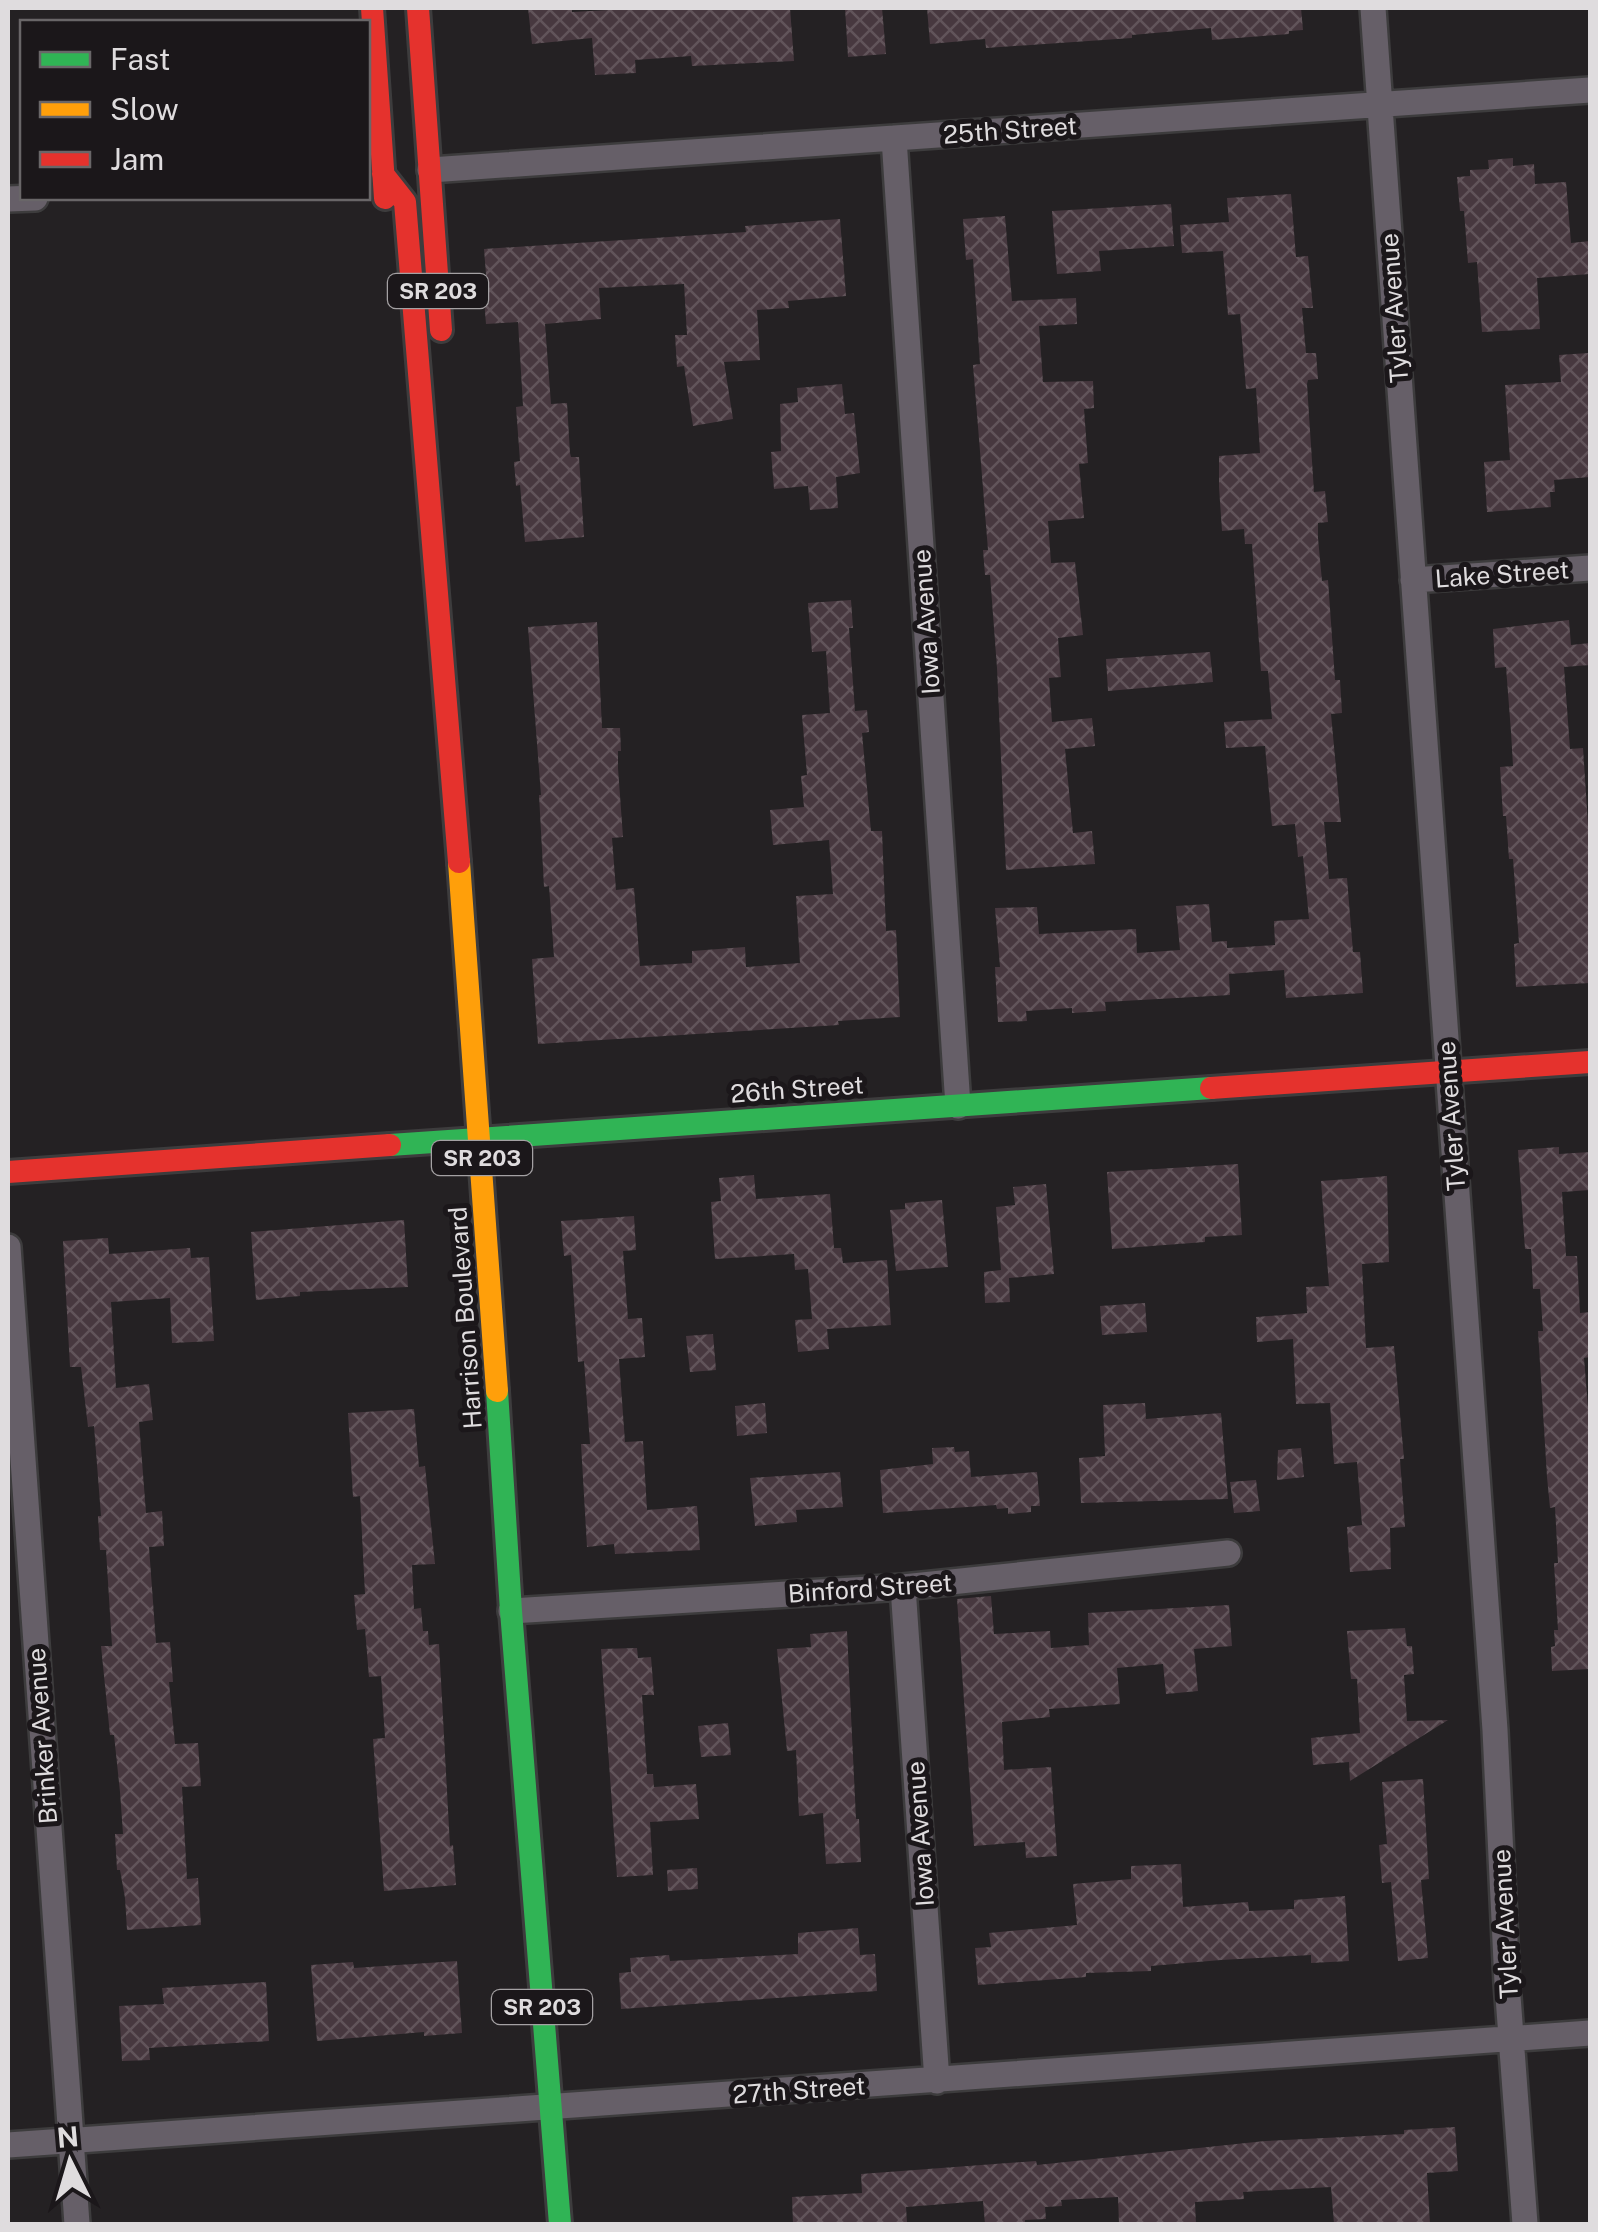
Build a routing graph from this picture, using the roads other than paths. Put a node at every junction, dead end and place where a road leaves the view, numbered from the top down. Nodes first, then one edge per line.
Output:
1 (372, 8) edge
2 (395, 8) edge
3 (418, 8) edge
4 (1373, 8) edge
5 (1590, 90) edge
6 (1380, 106) junction
7 (894, 138) junction
8 (430, 170) junction
9 (375, 174) edge
10 (422, 408) junction
11 (1590, 568) edge
12 (1413, 580) junction
13 (1590, 1062) edge
14 (1448, 1072) junction
15 (958, 1106) junction
16 (481, 1138) junction
17 (8, 1172) edge
18 (8, 1248) edge
19 (1228, 1553) dead end
20 (903, 1587) junction
21 (511, 1611) junction
22 (1590, 2033) edge
23 (1512, 2038) junction
24 (938, 2080) junction
25 (550, 2108) junction
26 (71, 2141) junction
27 (8, 2145) edge
28 (77, 2224) edge
29 (560, 2224) edge
30 (1525, 2224) edge

1 - 9 main road
2 - 8 main road
3 - 8 main road, Harrison Boulevard / SR 203
4 - 6 street, Tyler Avenue
5 - 6 street, 25th Street
6 - 7 street, 25th Street
6 - 12 street, Tyler Avenue
7 - 8 street, 25th Street
7 - 15 street, Iowa Avenue
8 - 10 main road, Harrison Boulevard / SR 203
9 - 10 main road
10 - 16 main road, Harrison Boulevard / SR 203
11 - 12 street, Lake Street
12 - 14 street, Tyler Avenue
13 - 14 main road, 26th Street
14 - 15 main road, 26th Street
14 - 23 street, Tyler Avenue
15 - 16 main road, 26th Street
16 - 17 main road, 26th Street
16 - 21 main road, Harrison Boulevard / SR 203
18 - 26 street, Brinker Avenue
19 - 20 street, Binford Street
20 - 21 street, Binford Street
20 - 24 street, Iowa Avenue
21 - 25 main road, Harrison Boulevard / SR 203
22 - 23 street, 27th Street
23 - 24 street, 27th Street
23 - 30 street, Tyler Avenue
24 - 25 street, 27th Street
25 - 26 street, 27th Street
25 - 29 main road, Harrison Boulevard / SR 203
26 - 27 street, 27th Street
26 - 28 street, Brinker Avenue

